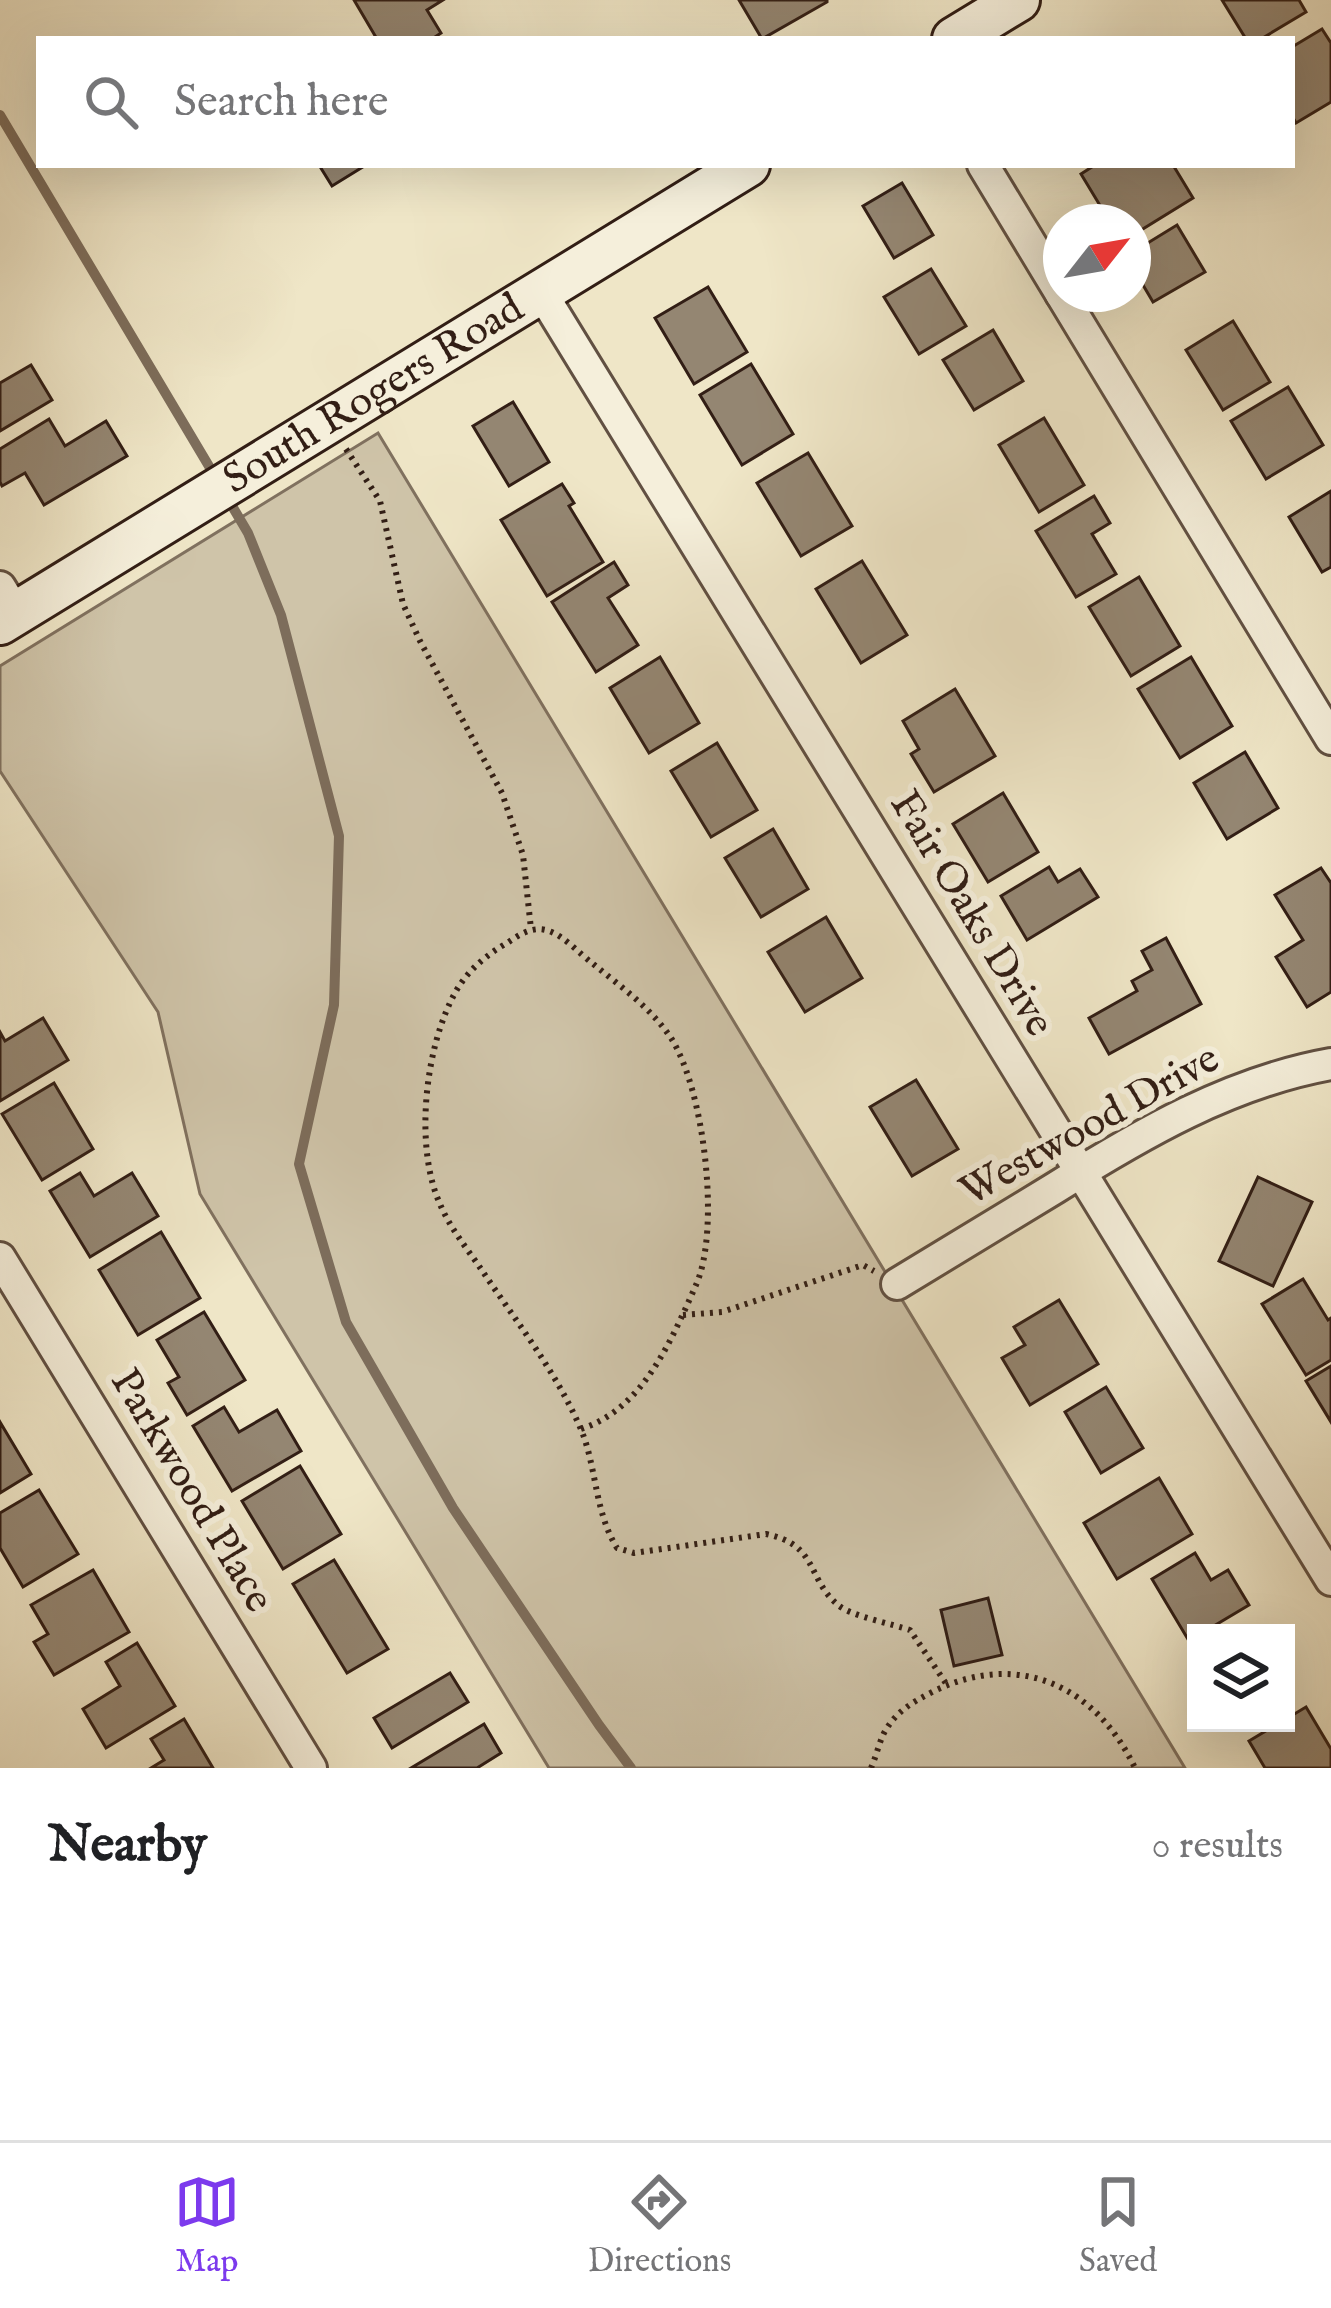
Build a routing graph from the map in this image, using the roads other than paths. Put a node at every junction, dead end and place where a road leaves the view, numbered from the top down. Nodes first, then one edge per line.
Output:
1 (1018, 0) edge
2 (959, 36) edge
3 (743, 168) edge
4 (985, 168) edge
5 (1043, 264) edge
6 (541, 292) junction
7 (1072, 312) edge
8 (5, 608) edge
9 (1331, 739) edge
10 (1331, 1064) edge
11 (1079, 1172) junction
12 (0, 1258) edge
13 (898, 1284) road end
14 (1331, 1580) edge
15 (310, 1768) edge

1 - 2 street
3 - 6 street, South Rogers Road
4 - 5 street
6 - 8 street, South Rogers Road
6 - 11 street, Fair Oaks Drive
7 - 9 street
10 - 11 street, Westwood Drive
11 - 13 street, Westwood Drive
11 - 14 street, Fair Oaks Drive
12 - 15 street, Parkwood Place

